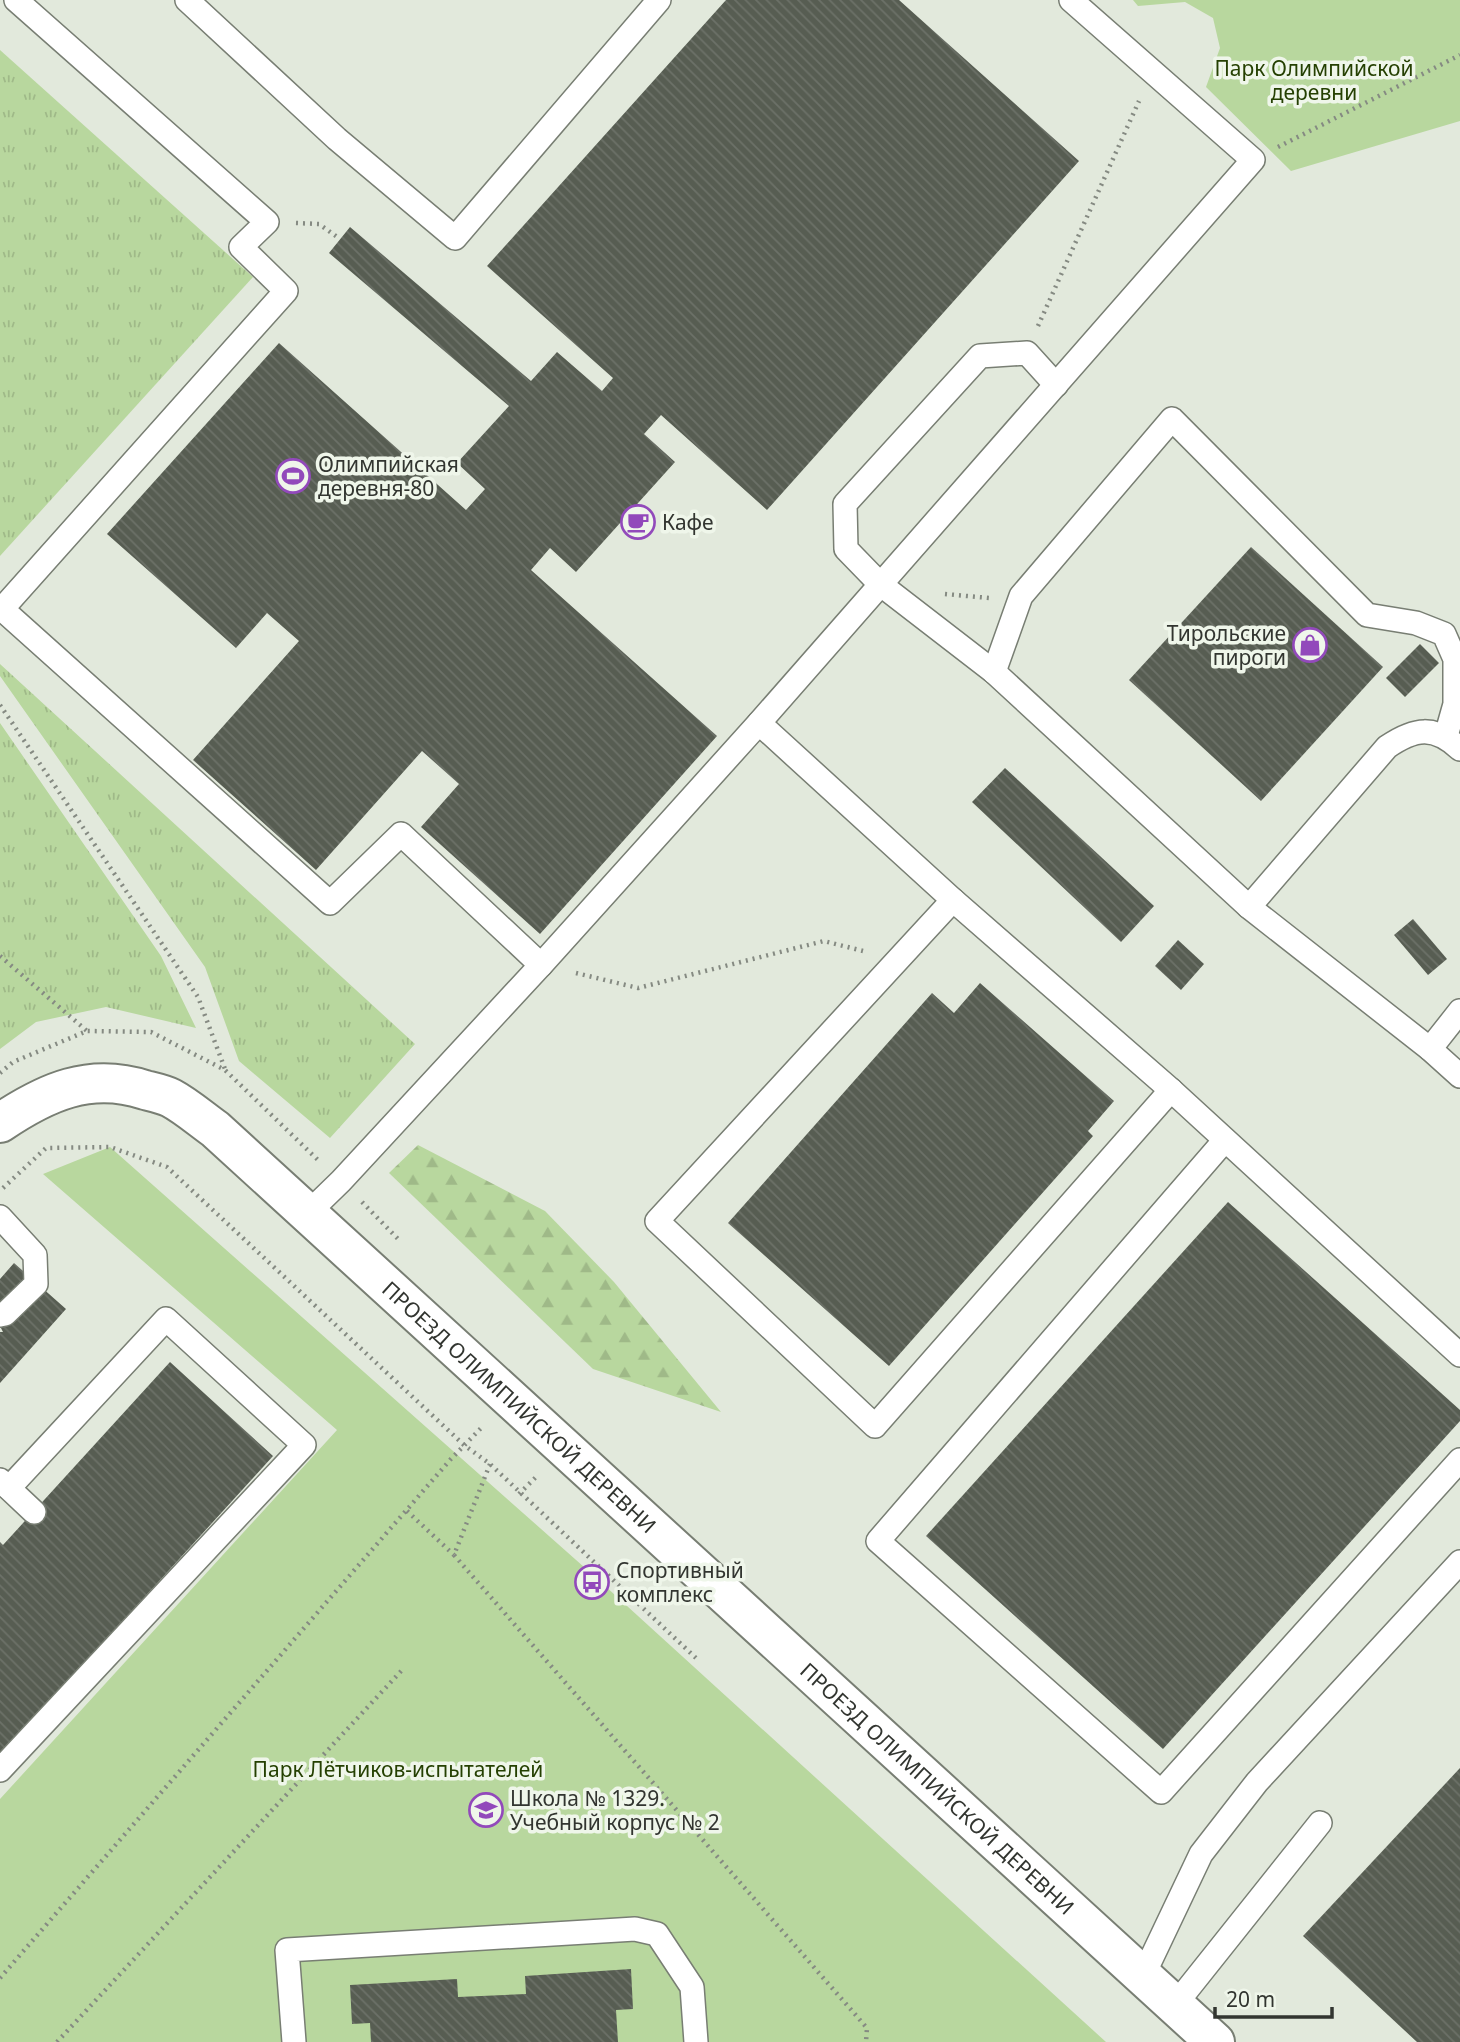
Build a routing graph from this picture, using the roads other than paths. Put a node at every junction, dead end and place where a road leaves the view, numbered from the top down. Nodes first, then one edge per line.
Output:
1 (16, 0) edge
2 (187, 0) edge
3 (659, 0) edge
4 (1071, 0) edge
5 (1056, 385) junction
6 (880, 584) junction
7 (994, 672) junction
8 (759, 723) junction
9 (1453, 742) edge
10 (953, 900) junction
11 (1249, 907) junction
12 (541, 965) junction
13 (1460, 1011) edge
14 (1430, 1049) junction
15 (1460, 1076) edge
16 (1171, 1090) junction
17 (0, 1124) edge
18 (1226, 1140) junction
19 (306, 1214) junction
20 (0, 1217) edge
21 (0, 1315) edge
22 (1460, 1355) edge
23 (1460, 1460) edge
24 (5, 1484) edge
25 (34, 1511) dead end
26 (1460, 1562) edge
27 (0, 1770) edge
28 (1320, 1823) dead end
29 (1143, 1976) junction
30 (1175, 2005) junction
31 (293, 2042) edge
32 (696, 2042) edge
33 (1215, 2042) edge

1 - 12 lane
2 - 3 lane
4 - 5 lane
5 - 6 lane
5 - 6 lane
6 - 7 lane
6 - 8 lane
7 - 9 lane
7 - 11 lane
8 - 10 lane
8 - 12 lane
9 - 11 lane
10 - 16 lane
10 - 16 lane
11 - 14 lane
12 - 19 lane
13 - 14 lane
14 - 15 lane
16 - 18 lane
17 - 19 street, ПРОЕЗД ОЛИМПИЙСКОЙ ДЕРЕВНИ
18 - 22 lane
18 - 23 lane
19 - 29 street, ПРОЕЗД ОЛИМПИЙСКОЙ ДЕРЕВНИ
20 - 21 lane
24 - 25 lane
24 - 27 lane
26 - 29 lane
28 - 30 lane
29 - 30 street, ПРОЕЗД ОЛИМПИЙСКОЙ ДЕРЕВНИ
30 - 33 street, ПРОЕЗД ОЛИМПИЙСКОЙ ДЕРЕВНИ
31 - 32 lane

